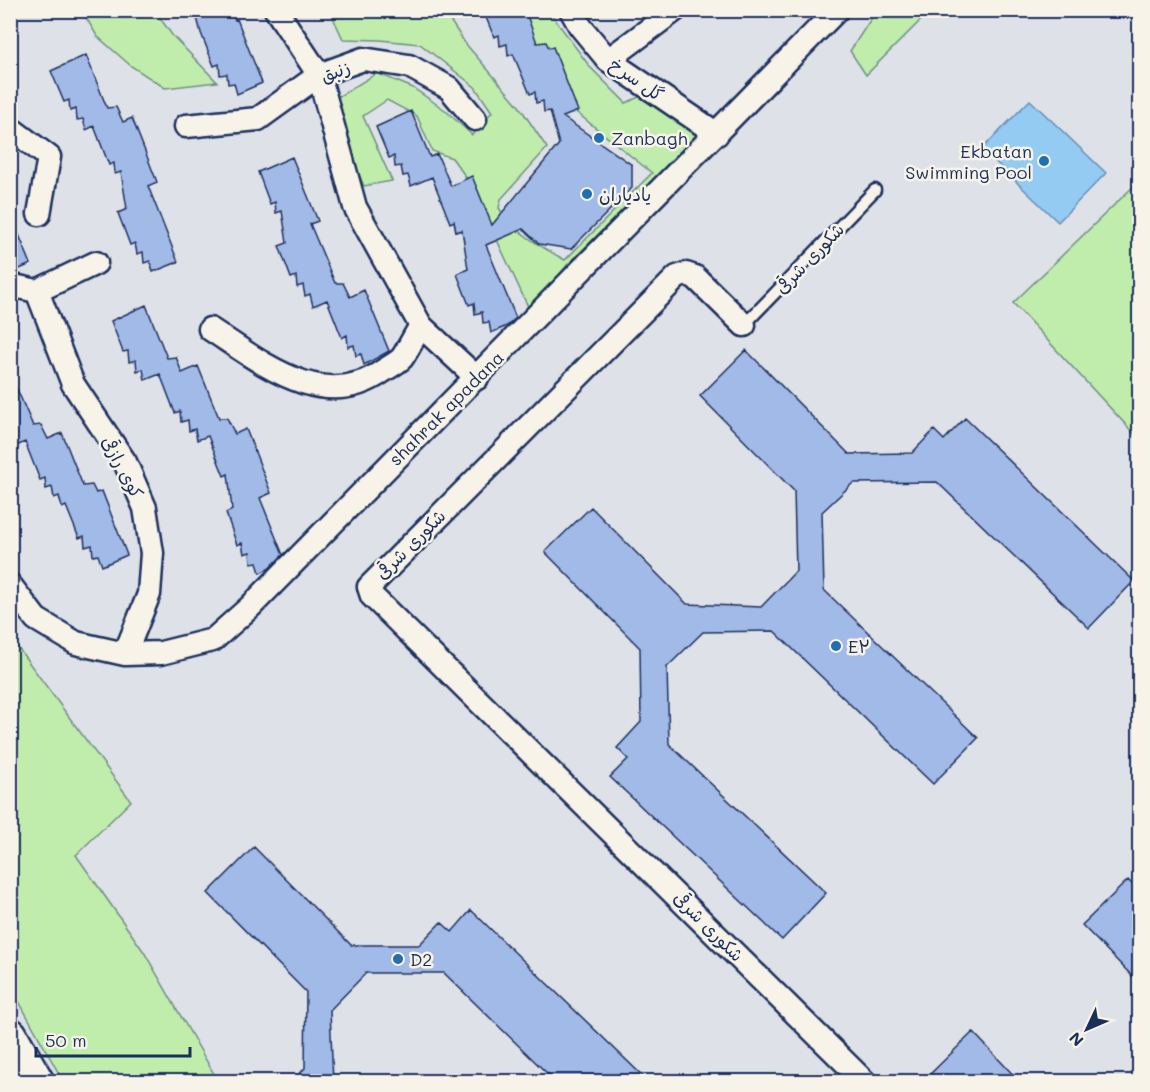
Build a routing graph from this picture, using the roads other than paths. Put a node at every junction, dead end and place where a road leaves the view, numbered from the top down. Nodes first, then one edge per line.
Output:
1 (276, 10) edge
2 (571, 10) edge
3 (675, 10) edge
4 (837, 10) edge
5 (608, 60) junction
6 (319, 75) junction
7 (475, 119) dead end
8 (186, 126) dead end
9 (10, 128) edge
10 (717, 134) junction
11 (875, 190) dead end
12 (39, 214) dead end
13 (96, 263) dead end
14 (14, 286) dead end
15 (37, 291) junction
16 (744, 325) joint
17 (421, 326) junction
18 (210, 329) dead end
19 (477, 378) junction
20 (10, 585) edge
21 (126, 654) junction
22 (10, 1035) edge
23 (37, 1082) edge
24 (865, 1082) edge

1 - 6 street
2 - 5 street, گل سرخ
3 - 5 street
4 - 10 street, shahrak apadana
5 - 10 street, گل سرخ
6 - 7 street, زنبق
6 - 8 street, زنبق
6 - 17 street
9 - 12 street
10 - 19 street, shahrak apadana
11 - 16 lane, شکوری شرقی
13 - 15 street
14 - 15 street
15 - 21 street, کوی رازقی
16 - 24 street, شکوری شرقی
17 - 18 street
17 - 19 street
19 - 21 street, shahrak apadana
20 - 21 street, shahrak apadana
22 - 23 highway

